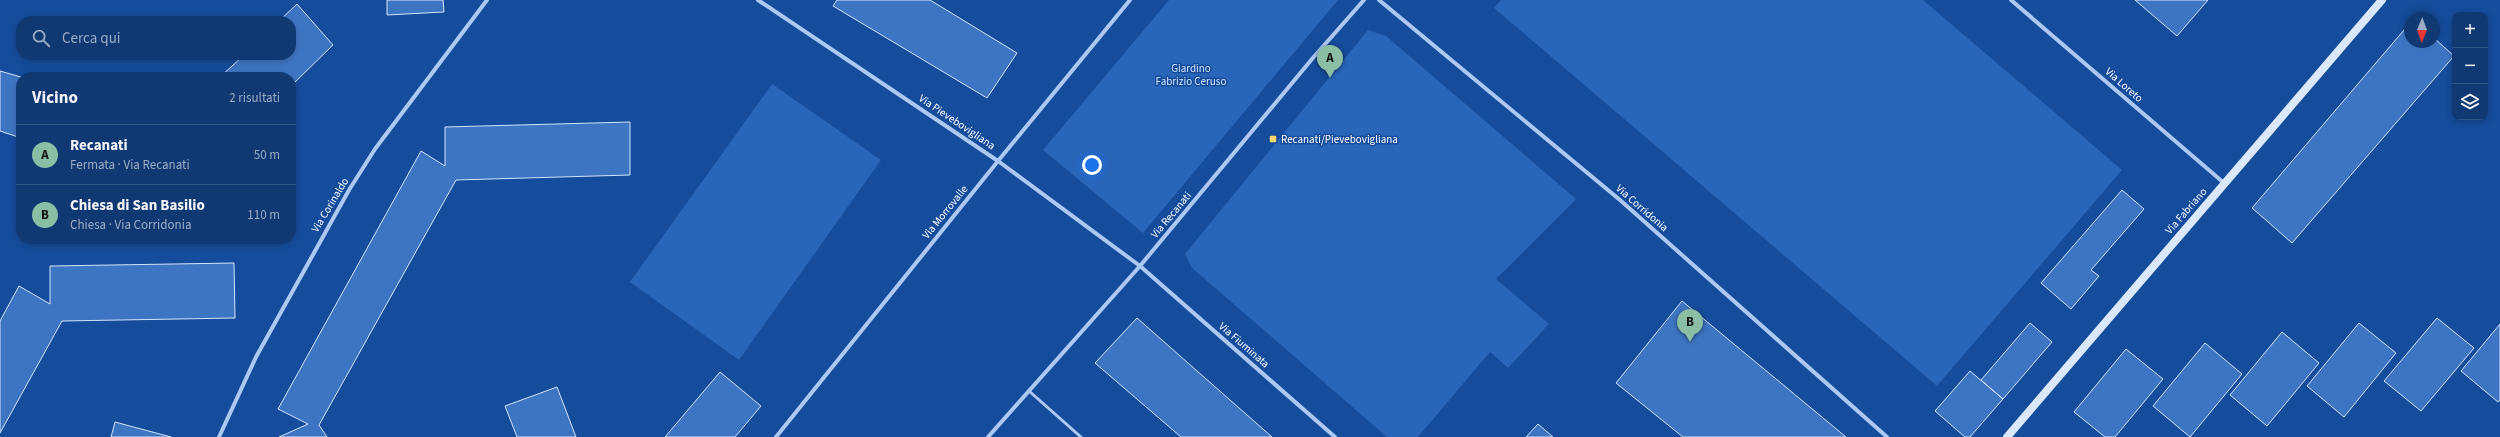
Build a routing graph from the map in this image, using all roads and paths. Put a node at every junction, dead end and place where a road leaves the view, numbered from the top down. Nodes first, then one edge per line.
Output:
1 (487, 0) edge
2 (758, 0) edge
3 (1130, 0) edge
4 (1364, 0) edge
5 (1378, 0) edge
6 (2011, 0) edge
7 (2382, 0) edge
8 (998, 161) junction
9 (2224, 183) junction
10 (1140, 266) junction
11 (1028, 391) junction
12 (1077, 434) junction
13 (219, 437) edge
14 (776, 437) edge
15 (988, 437) edge
16 (1074, 437) edge
17 (1081, 437) edge
18 (1335, 437) edge
19 (1887, 437) edge
20 (2007, 437) edge

1 - 13 street, Via Corinaldo
2 - 8 street, Via Pievebovigliana
3 - 8 street, Via Morrovalle
4 - 10 street, Via Recanati
5 - 19 street, Via Corridonia
6 - 9 street, Via Loreto
7 - 9 street, Via Fabriano
8 - 10 street, Via Pievebovigliana
8 - 14 street, Via Morrovalle
9 - 20 street, Via Fabriano
10 - 11 street, Via Recanati
10 - 18 street, Via Fiuminata
11 - 12 lane
11 - 15 street, Via Recanati
12 - 16 lane
12 - 17 lane

